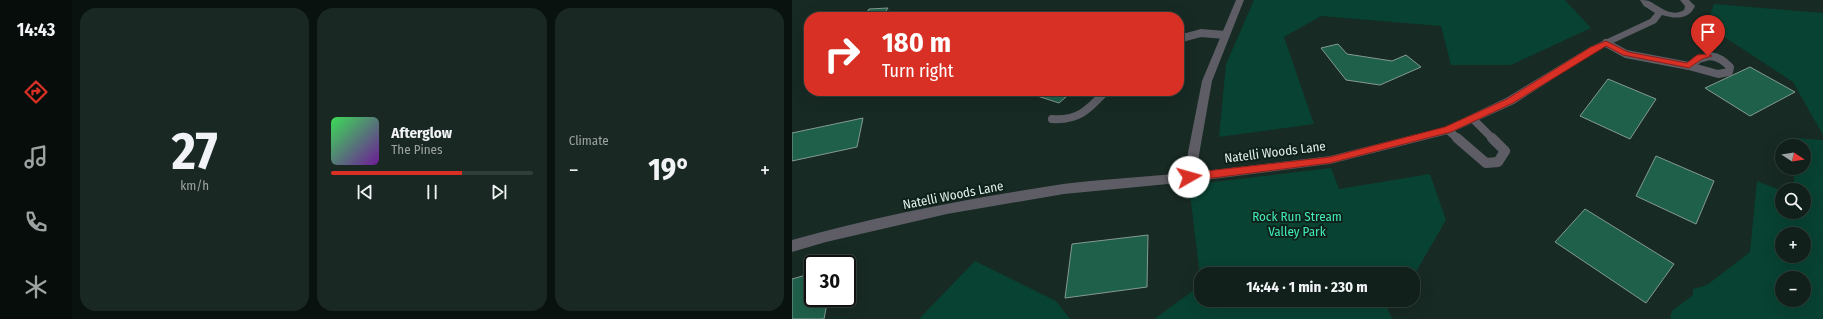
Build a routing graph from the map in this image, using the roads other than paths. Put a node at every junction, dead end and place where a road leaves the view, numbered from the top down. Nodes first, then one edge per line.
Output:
1 (1240, 0) edge
2 (1644, 0) edge
3 (1684, 0) edge
4 (1660, 12) junction
5 (1225, 35) junction
6 (1184, 38) edge
7 (1606, 43) junction
8 (1689, 66) dead end
9 (1102, 96) edge
10 (1052, 119) dead end
11 (1473, 119) junction
12 (1448, 130) junction
13 (1189, 177) junction
14 (792, 246) edge

1 - 5 street
2 - 4 street
3 - 4 street
4 - 7 street, Natelli Woods Lane
5 - 6 lane
5 - 13 street
7 - 8 lane
7 - 11 street, Natelli Woods Lane
9 - 10 lane
11 - 12 street, Natelli Woods Lane
11 - 12 lane
12 - 13 street, Natelli Woods Lane
13 - 14 street, Natelli Woods Lane

